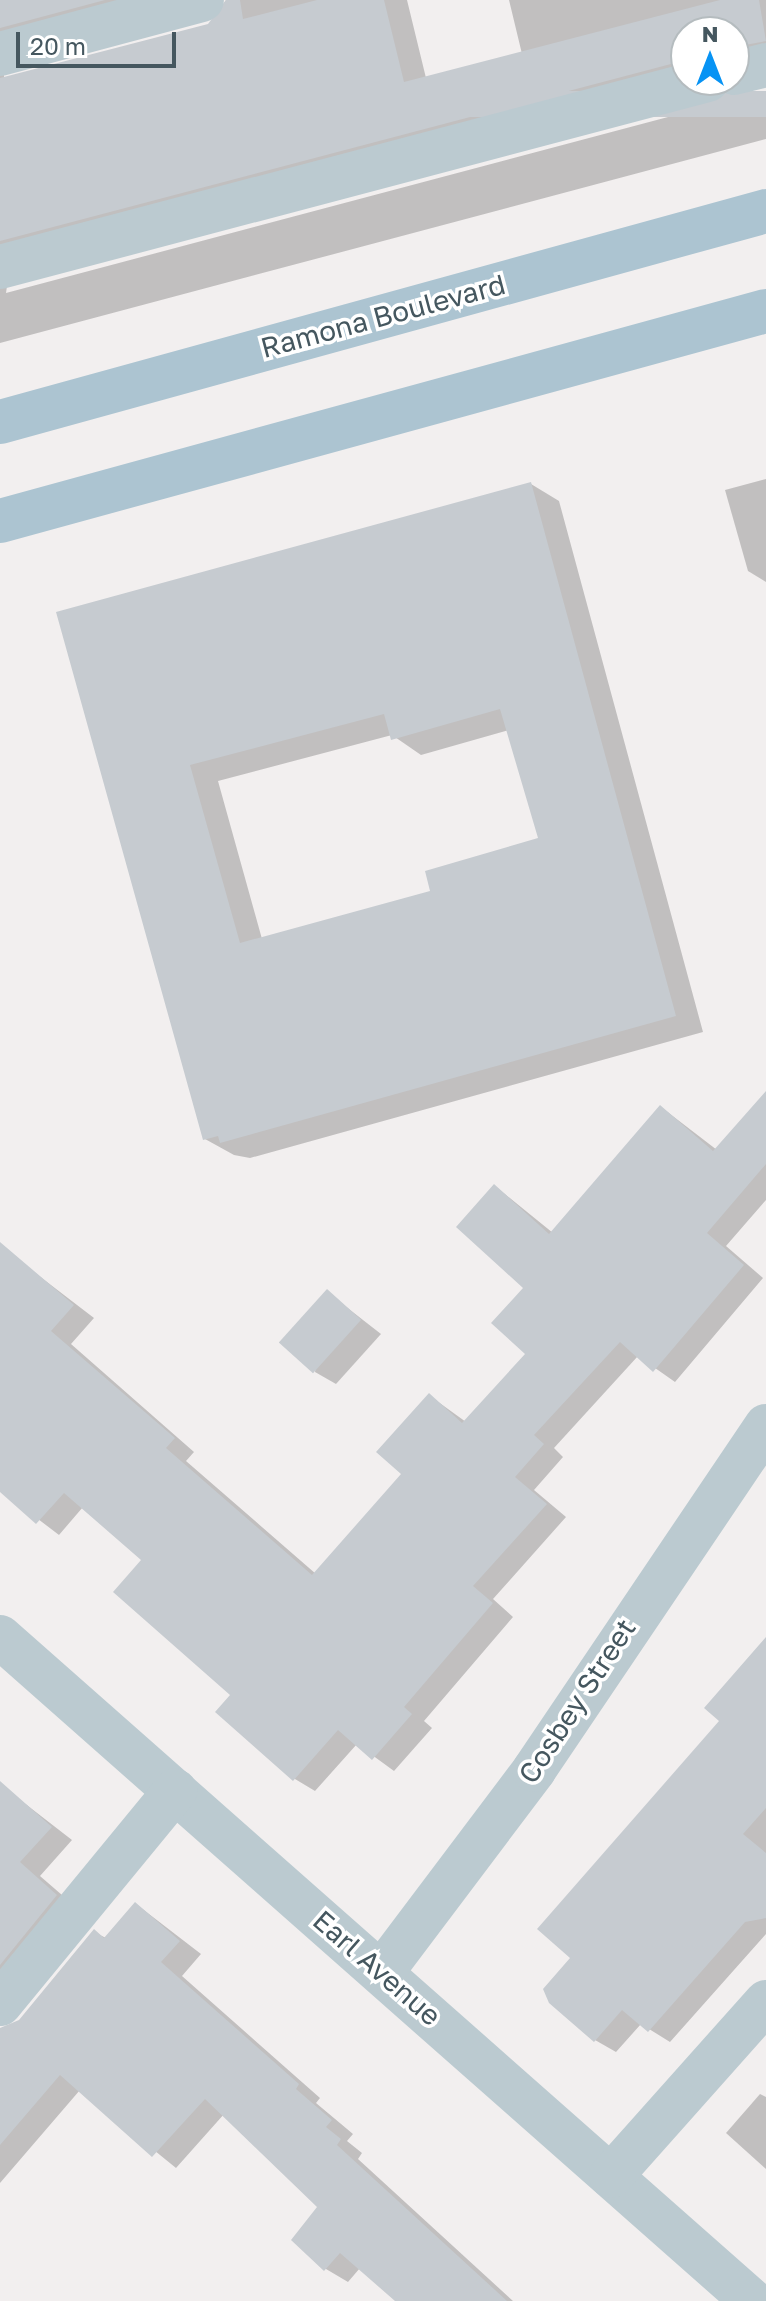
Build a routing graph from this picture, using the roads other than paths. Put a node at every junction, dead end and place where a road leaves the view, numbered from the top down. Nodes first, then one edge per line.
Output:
1 (202, 0) edge
2 (0, 54) edge
3 (670, 90) edge
4 (766, 211) edge
5 (0, 267) edge
6 (766, 311) edge
7 (0, 422) edge
8 (0, 521) edge
9 (766, 1426) edge
10 (0, 1637) edge
11 (175, 1791) junction
12 (382, 1972) junction
13 (766, 2002) edge
14 (0, 2004) edge
15 (611, 2176) junction
16 (752, 2301) edge

1 - 2 street
3 - 5 street
4 - 7 main road, Ramona Boulevard
6 - 8 main road
9 - 12 street, Cosbey Street
10 - 11 street, Earl Avenue
11 - 12 street, Earl Avenue
11 - 14 street
12 - 15 street, Earl Avenue
13 - 15 street
15 - 16 street, Earl Avenue

